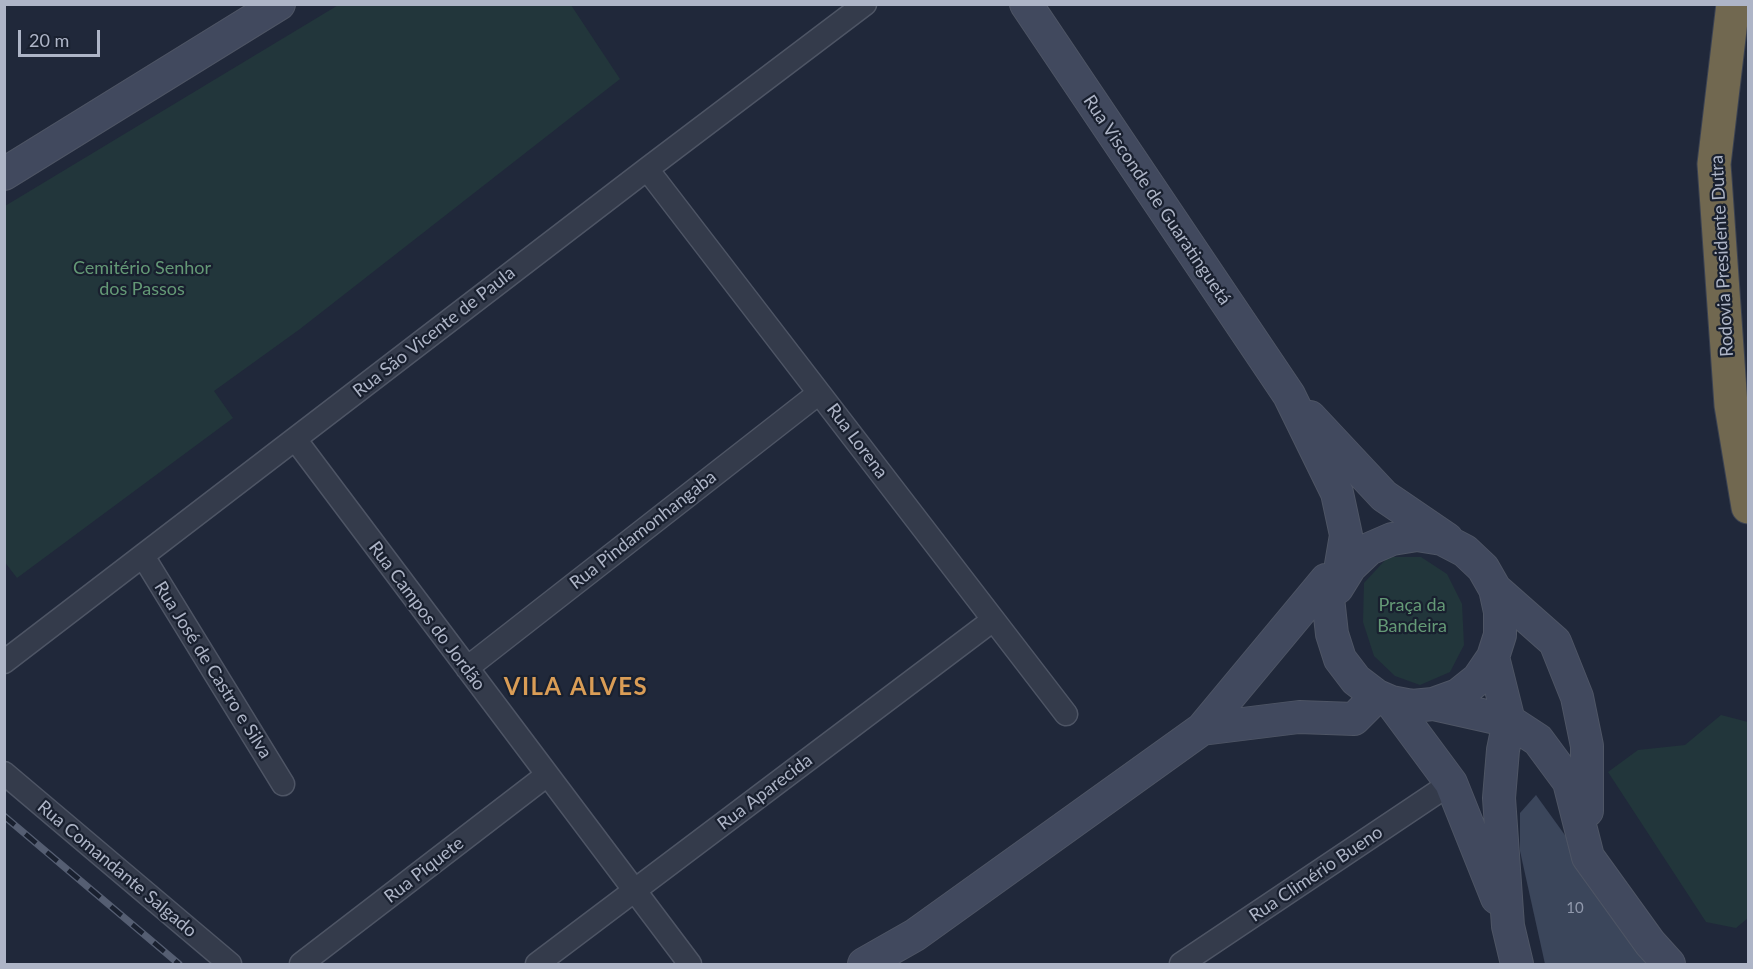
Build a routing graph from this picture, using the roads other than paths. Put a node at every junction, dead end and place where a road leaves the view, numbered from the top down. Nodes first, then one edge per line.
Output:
1 (279, 4) edge
2 (865, 4) edge
3 (1026, 4) edge
4 (1733, 4) edge
5 (7, 169) edge
6 (647, 169) junction
7 (819, 393) junction
8 (1288, 395) junction
9 (295, 439) junction
10 (1749, 507) edge
11 (1465, 551) junction
12 (142, 556) junction
13 (1332, 584) junction
14 (1495, 589) junction
15 (993, 620) junction
16 (1493, 657) junction
17 (4, 662) edge
18 (467, 668) junction
19 (1384, 699) junction
20 (1433, 704) junction
21 (1066, 714) dead end
22 (1509, 720) junction
23 (1202, 729) junction
24 (4, 773) edge
25 (547, 775) junction
26 (1451, 783) junction
27 (283, 784) dead end
28 (1588, 857) junction
29 (634, 891) junction
30 (1508, 926) junction
31 (230, 964) edge
32 (301, 964) edge
33 (537, 964) edge
34 (690, 964) edge
35 (864, 964) edge
36 (1182, 964) edge
37 (1517, 964) edge
38 (1669, 964) edge

1 - 5 main road
2 - 6 street, Rua São Vicente de Paula
3 - 8 main road, Rua Visconde de Guaratinguetá
4 - 10 highway, Rodovia Presidente Dutra
6 - 7 street, Rua Lorena
6 - 9 street, Rua São Vicente de Paula
7 - 15 street, Rua Lorena
7 - 18 street, Rua Pindamonhangaba
8 - 11 main road, Rua Visconde de Guaratinguetá
8 - 13 main road, Rua Visconde de Guaratinguetá
9 - 12 street, Rua São Vicente de Paula
9 - 18 street, Rua Campos do Jordão
11 - 13 main road
11 - 14 main road
12 - 17 street, Rua São Vicente de Paula
12 - 27 street, Rua José de Castro e Silva
13 - 19 main road
13 - 23 main road
14 - 16 main road
14 - 28 main road
15 - 21 street, Rua Lorena
15 - 29 street, Rua Aparecida
16 - 20 main road
16 - 22 main road
18 - 25 street, Rua Campos do Jordão
19 - 20 main road
19 - 23 main road
19 - 26 main road
20 - 22 main road
22 - 28 main road
22 - 30 main road
23 - 35 main road
24 - 31 street, Rua Comandante Salgado
25 - 29 street, Rua Campos do Jordão
25 - 32 street, Rua Piquete
26 - 30 main road
26 - 36 street, Rua Climério Bueno
28 - 38 main road
29 - 33 street, Rua Aparecida
29 - 34 street, Rua Campos do Jordão
30 - 37 main road

